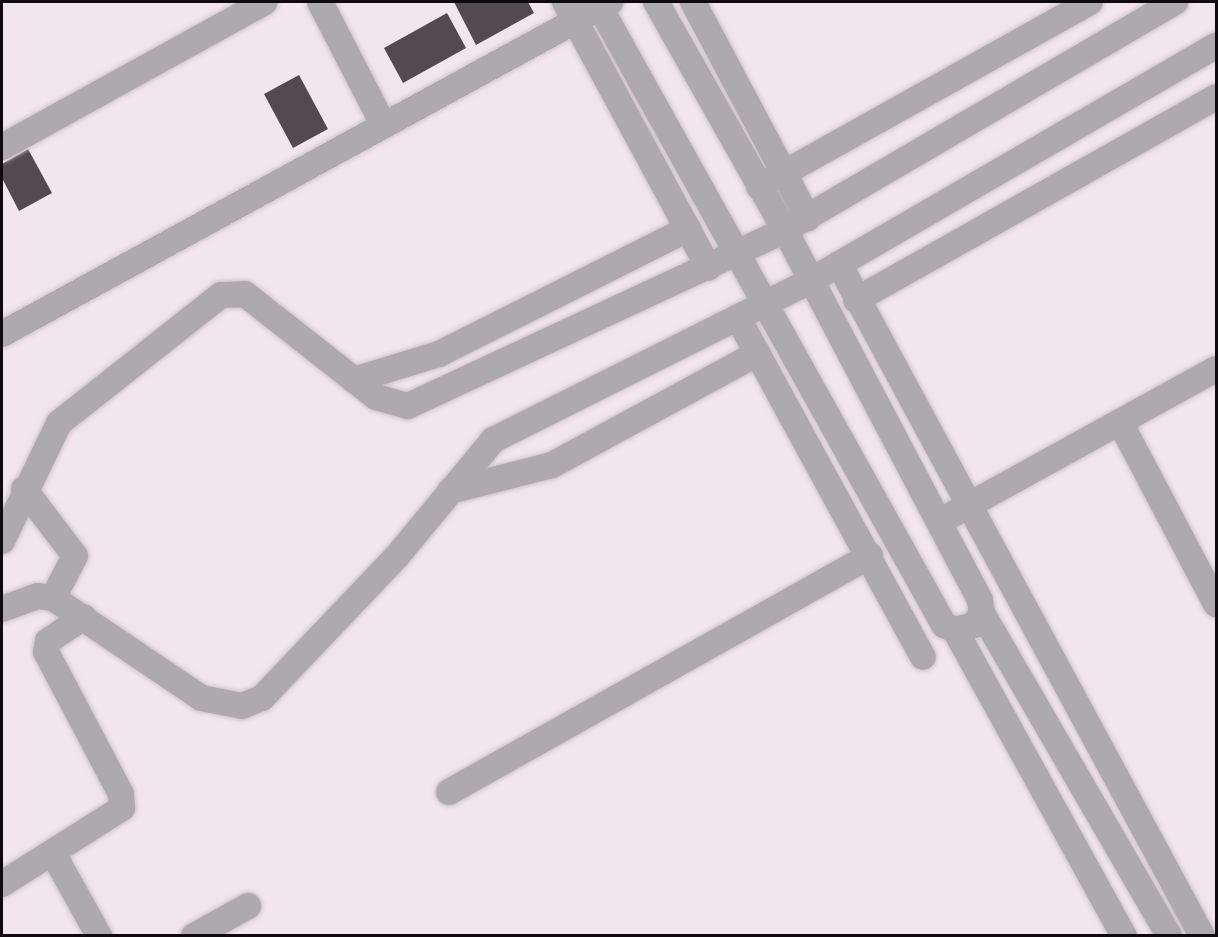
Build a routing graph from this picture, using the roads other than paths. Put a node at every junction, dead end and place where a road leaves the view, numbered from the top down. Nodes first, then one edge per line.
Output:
1 (265, 2) edge
2 (320, 2) edge
3 (656, 2) edge
4 (693, 2) edge
5 (1090, 2) edge
6 (1175, 2) edge
7 (602, 3) edge
8 (570, 10) edge
9 (1216, 46) edge
10 (1216, 97) edge
11 (383, 124) junction
12 (2, 147) edge
13 (783, 173) junction
14 (759, 187) junction
15 (808, 218) junction
16 (688, 229) junction
17 (785, 230) junction
18 (736, 255) junction
19 (839, 264) junction
20 (709, 268) junction
21 (810, 281) junction
22 (856, 300) junction
23 (764, 306) junction
24 (738, 318) junction
25 (2, 332) edge
26 (758, 353) junction
27 (1216, 369) edge
28 (354, 380) junction
29 (1120, 422) junction
30 (450, 491) junction
31 (15, 499) edge
32 (968, 506) junction
33 (939, 521) junction
34 (2, 541) edge
35 (870, 556) junction
36 (53, 598) junction
37 (1216, 602) edge
38 (2, 609) edge
39 (982, 613) junction
40 (84, 616) junction
41 (955, 630) junction
42 (923, 657) dead end
43 (449, 792) dead end
44 (54, 855) junction
45 (2, 884) edge
46 (248, 906) dead end
47 (99, 936) edge
48 (194, 936) edge
49 (1124, 936) edge
50 (1169, 936) edge
51 (1202, 936) edge

1 - 12 street
2 - 11 street
3 - 14 street
4 - 13 street
5 - 13 street
6 - 15 street
7 - 8 street
7 - 18 street
8 - 11 street
8 - 16 street
9 - 19 street
10 - 22 street
11 - 25 street
13 - 14 street
13 - 15 street
14 - 17 street
15 - 17 street
16 - 20 street
16 - 28 street
17 - 18 street
17 - 21 street
18 - 20 street
18 - 23 street
19 - 21 street
19 - 22 street
20 - 28 street
21 - 23 street
21 - 33 street
22 - 32 street
23 - 24 street
23 - 41 street
24 - 26 street
24 - 30 street
26 - 30 street
26 - 35 street
27 - 29 street
28 - 31 street
29 - 32 street
29 - 37 street
30 - 40 street
31 - 34 street
31 - 36 street
32 - 33 street
32 - 51 street
33 - 39 street
35 - 42 street
35 - 43 street
36 - 38 street
36 - 40 street
39 - 41 street
39 - 50 street
40 - 44 street
41 - 49 street
44 - 45 street
44 - 47 street
46 - 48 street

